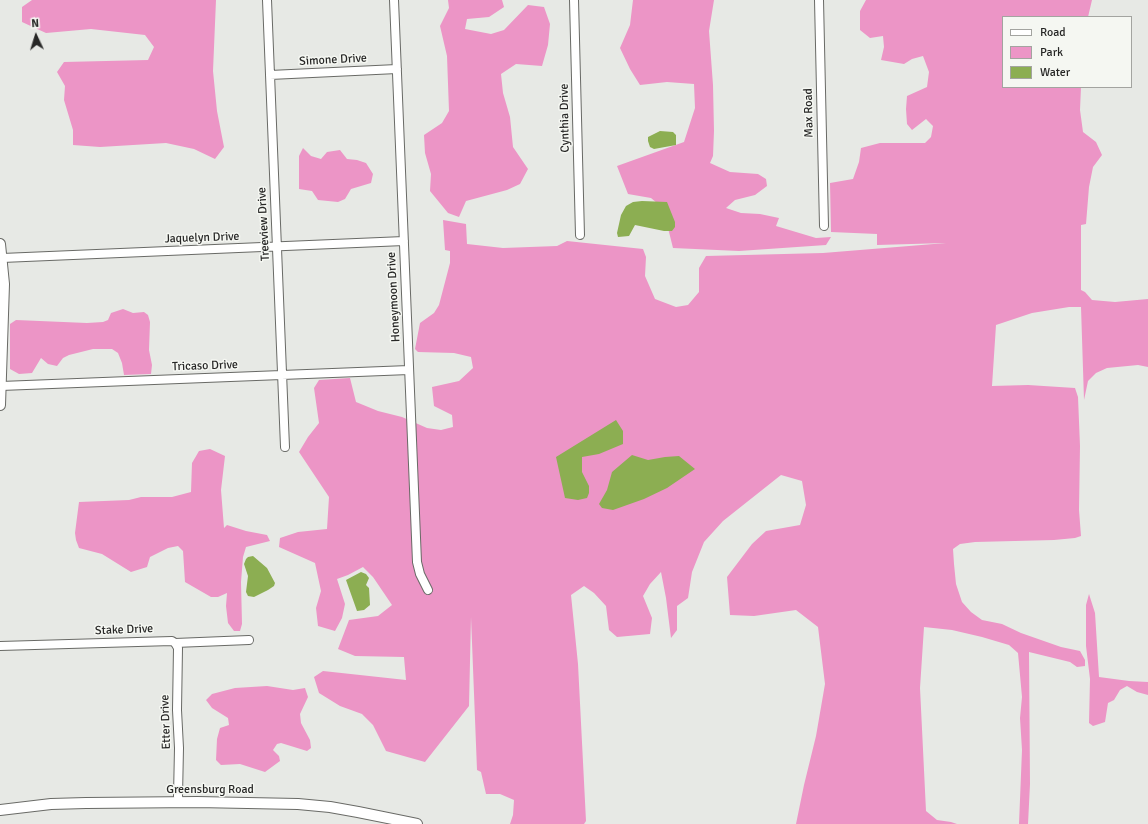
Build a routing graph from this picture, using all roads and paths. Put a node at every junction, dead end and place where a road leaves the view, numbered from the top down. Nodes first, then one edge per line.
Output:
1 (267, 0) edge
2 (394, 0) edge
3 (574, 0) edge
4 (819, 0) edge
5 (397, 69) junction
6 (270, 75) junction
7 (824, 226) dead end
8 (580, 235) dead end
9 (404, 241) junction
10 (0, 244) edge
11 (277, 247) junction
12 (2, 258) junction
13 (409, 370) junction
14 (282, 375) junction
15 (1, 386) edge
16 (0, 405) edge
17 (285, 448) dead end
18 (428, 590) dead end
19 (249, 640) dead end
20 (175, 642) junction
21 (0, 646) edge
22 (179, 802) junction
23 (0, 810) edge
24 (417, 824) edge

1 - 6 street, Treeview Drive
2 - 5 street, Honeymoon Drive
3 - 8 street, Cynthia Drive
4 - 7 street, Max Road
5 - 6 street, Simone Drive
5 - 9 street, Honeymoon Drive
6 - 11 street, Treeview Drive
9 - 11 street, Jaquelyn Drive
9 - 13 street, Honeymoon Drive
10 - 12 main road
11 - 12 street, Jaquelyn Drive
11 - 14 street, Treeview Drive
12 - 15 main road
13 - 14 street, Tricaso Drive
13 - 18 street, Honeymoon Drive
14 - 15 street, Tricaso Drive
14 - 17 street, Treeview Drive
15 - 16 main road
19 - 20 street, Stake Drive
20 - 21 street, Stake Drive
20 - 22 street, Etter Drive
22 - 23 main road, Greensburg Road
22 - 24 main road, Greensburg Road

